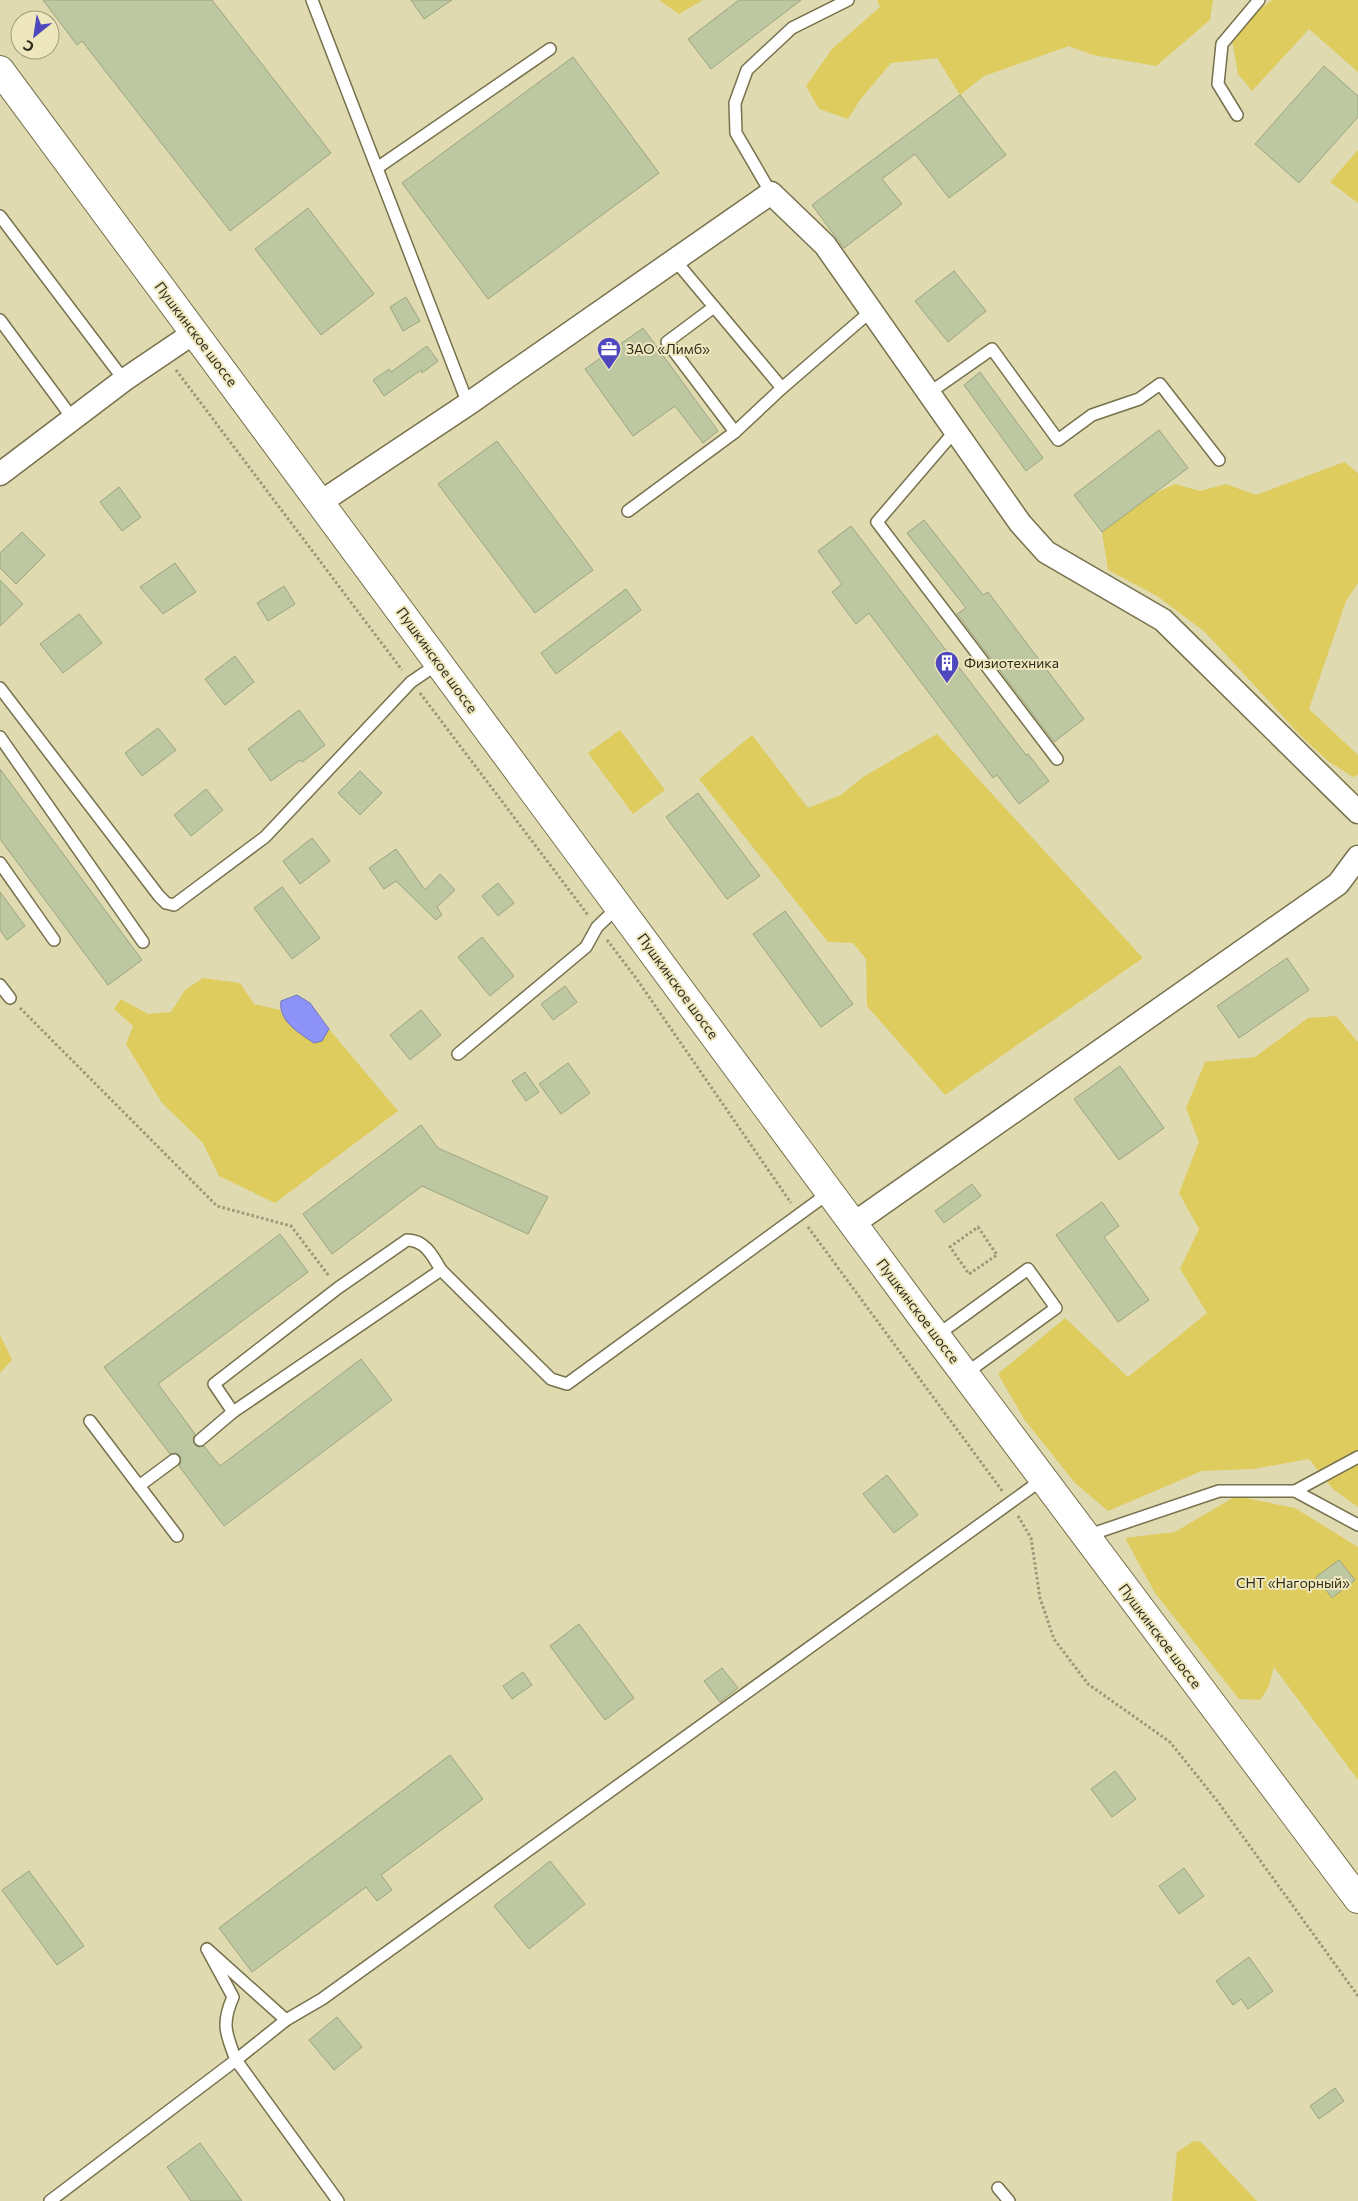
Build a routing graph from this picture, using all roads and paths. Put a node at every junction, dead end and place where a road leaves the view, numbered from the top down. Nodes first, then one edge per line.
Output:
1 (312, 0) edge
2 (848, 0) edge
3 (1259, 0) edge
4 (550, 50) dead end
5 (0, 70) edge
6 (1237, 115) dead end
7 (377, 168) junction
8 (771, 192) junction
9 (0, 216) edge
10 (674, 259) junction
11 (714, 307) junction
12 (871, 310) junction
13 (0, 320) edge
14 (195, 332) junction
15 (164, 353) junction
16 (124, 380) junction
17 (782, 388) junction
18 (929, 393) junction
19 (468, 404) junction
20 (73, 419) junction
21 (956, 431) junction
22 (734, 432) junction
23 (1218, 460) dead end
24 (0, 474) edge
25 (321, 502) junction
26 (628, 511) dead end
27 (440, 662) junction
28 (411, 682) junction
29 (0, 688) edge
30 (0, 737) edge
31 (1056, 759) dead end
32 (1358, 812) edge
33 (1358, 857) edge
34 (0, 863) edge
35 (619, 906) junction
36 (597, 927) junction
37 (54, 940) dead end
38 (143, 942) dead end
39 (0, 985) edge
40 (10, 998) joint
41 (458, 1054) dead end
42 (830, 1192) junction
43 (799, 1215) junction
44 (853, 1224) junction
45 (441, 1270) junction
46 (969, 1274) joint
47 (338, 1288) junction
48 (936, 1336) junction
49 (965, 1374) junction
50 (233, 1412) junction
51 (90, 1421) dead end
52 (200, 1440) dead end
53 (1358, 1457) edge
54 (174, 1460) dead end
55 (1043, 1479) junction
56 (139, 1486) junction
57 (1295, 1490) junction
58 (1010, 1502) junction
59 (1358, 1525) edge
60 (176, 1536) dead end
61 (1085, 1536) junction
62 (1358, 1899) edge
63 (1358, 1996) edge
64 (286, 2020) junction
65 (236, 2060) junction
66 (998, 2188) dead end
67 (50, 2201) edge
68 (338, 2201) edge
69 (1009, 2201) edge

1 - 7 lane
2 - 8 lane
3 - 6 lane
4 - 7 lane
5 - 14 main road, Пушкинское шоссе
7 - 19 lane
8 - 10 street
8 - 12 street
9 - 16 lane
10 - 11 lane
10 - 19 street
11 - 17 lane
11 - 22 lane
12 - 17 lane
12 - 18 street
13 - 20 lane
14 - 15 street
14 - 25 main road, Пушкинское шоссе
15 - 16 street
15 - 28 path
16 - 20 street
17 - 22 lane
18 - 21 street
18 - 23 lane
19 - 25 street
20 - 24 street
21 - 31 lane
21 - 32 street
22 - 26 lane
25 - 27 main road, Пушкинское шоссе
27 - 28 lane
27 - 35 main road, Пушкинское шоссе
28 - 29 lane
28 - 36 path
30 - 38 lane
33 - 44 street
34 - 37 lane
35 - 36 lane
35 - 42 main road, Пушкинское шоссе
36 - 41 lane
36 - 43 path
39 - 40 lane
40 - 47 path
42 - 43 lane
42 - 44 main road, Пушкинское шоссе
43 - 45 lane
43 - 58 path
44 - 48 main road, Пушкинское шоссе
45 - 47 lane
45 - 50 lane
46 - 46 path
47 - 50 lane
48 - 49 main road, Пушкинское шоссе
48 - 49 lane
49 - 55 main road, Пушкинское шоссе
50 - 52 lane
51 - 56 lane
53 - 57 lane
54 - 56 lane
55 - 58 lane
55 - 61 main road, Пушкинское шоссе
56 - 60 lane
57 - 59 lane
57 - 61 lane
58 - 63 path
58 - 64 lane
61 - 62 main road, Пушкинское шоссе
64 - 65 lane
64 - 65 lane
65 - 67 lane
65 - 68 lane
66 - 69 lane

